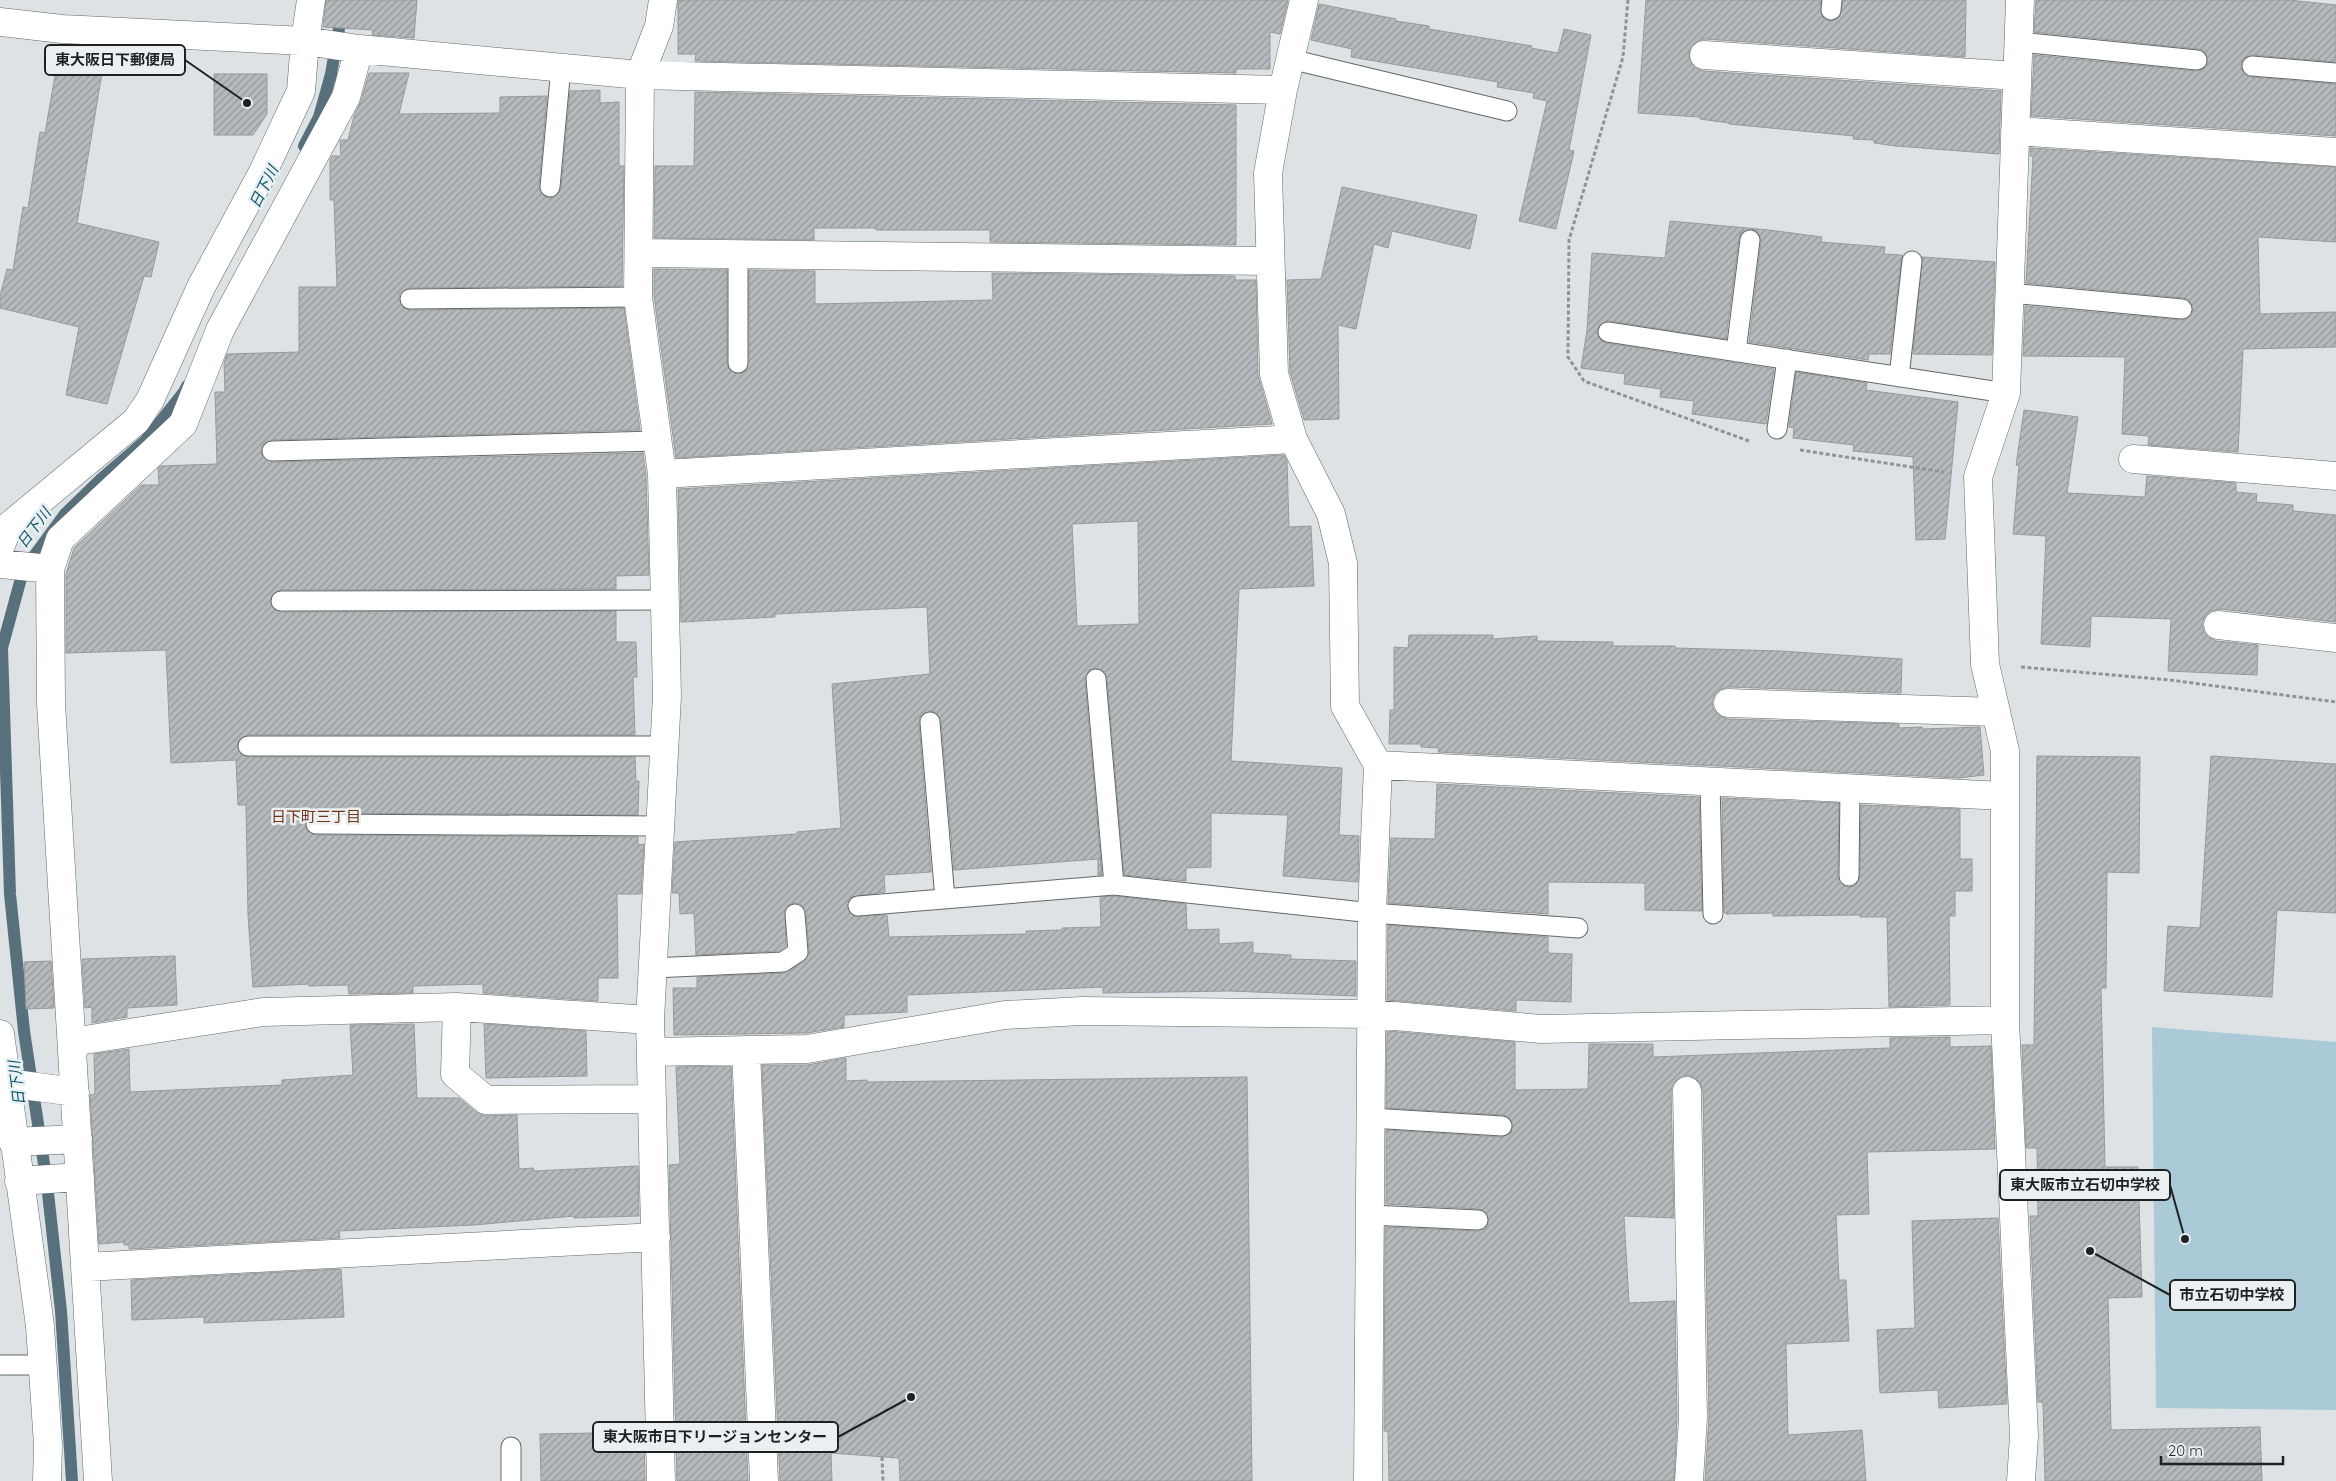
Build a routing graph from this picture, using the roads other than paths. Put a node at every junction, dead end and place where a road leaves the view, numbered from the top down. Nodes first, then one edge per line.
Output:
1 (311, 0) edge
2 (663, 0) edge
3 (1304, 0) edge
4 (2020, 0) edge
5 (0, 22) edge
6 (2019, 42) junction
7 (333, 45) junction
8 (1704, 55) dead end
9 (1290, 59) junction
10 (2197, 60) dead end
11 (2252, 66) dead end
12 (560, 67) junction
13 (2336, 74) edge
14 (640, 75) junction
15 (2017, 76) junction
16 (1283, 90) junction
17 (1507, 111) dead end
18 (2015, 131) junction
19 (2336, 152) edge
20 (550, 187) dead end
21 (1750, 240) dead end
22 (639, 253) junction
23 (738, 254) junction
24 (1912, 260) dead end
25 (1269, 261) junction
26 (2010, 293) junction
27 (638, 297) junction
28 (410, 299) dead end
29 (2182, 309) dead end
30 (1608, 332) dead end
31 (1736, 352) junction
32 (1787, 359) junction
33 (738, 363) dead end
34 (1899, 377) junction
35 (2006, 393) junction
36 (1777, 429) dead end
37 (1294, 439) junction
38 (658, 441) junction
39 (272, 451) dead end
40 (2133, 459) dead end
41 (662, 474) junction
42 (2336, 476) edge
43 (20, 563) edge
44 (665, 600) junction
45 (282, 601) dead end
46 (2218, 626) dead end
47 (2336, 638) edge
48 (1096, 679) dead end
49 (1728, 704) dead end
50 (1995, 712) junction
51 (930, 722) dead end
52 (248, 746) dead end
53 (665, 746) junction
54 (1378, 765) junction
55 (1710, 782) junction
56 (1850, 789) junction
57 (2004, 796) junction
58 (316, 824) dead end
59 (660, 826) junction
60 (1850, 876) dead end
61 (1114, 885) junction
62 (945, 899) junction
63 (858, 906) dead end
64 (1372, 913) junction
65 (795, 914) dead end
66 (1713, 914) dead end
67 (1578, 928) dead end
68 (653, 968) junction
69 (457, 1007) junction
70 (1372, 1014) junction
71 (650, 1020) junction
72 (2005, 1020) junction
73 (0, 1034) edge
74 (72, 1042) junction
75 (746, 1050) junction
76 (651, 1052) junction
77 (13, 1084) junction
78 (1687, 1090) dead end
79 (75, 1092) junction
80 (652, 1099) junction
81 (1371, 1118) junction
82 (1502, 1126) dead end
83 (44, 1141) junction
84 (48, 1179) junction
85 (1370, 1215) junction
86 (1478, 1220) dead end
87 (656, 1237) junction
88 (85, 1267) junction
89 (0, 1365) edge
90 (43, 1365) junction
91 (511, 1447) dead end
92 (47, 1481) edge
93 (98, 1481) edge
94 (511, 1481) edge
95 (661, 1481) edge
96 (764, 1481) edge
97 (1368, 1481) edge
98 (1689, 1481) edge
99 (2021, 1481) edge

1 - 7 street
2 - 14 street
3 - 9 street
4 - 6 street
5 - 7 street
6 - 10 lane
6 - 15 street
7 - 12 street
7 - 43 street
7 - 43 street
8 - 15 street
9 - 16 street
9 - 17 lane
11 - 13 lane
12 - 14 street
12 - 20 lane
14 - 16 street
14 - 22 street
15 - 18 street
16 - 25 street
18 - 19 street
18 - 26 street
21 - 31 lane
22 - 23 street
22 - 27 street
23 - 25 street
23 - 33 lane
24 - 34 lane
25 - 37 street
26 - 29 lane
26 - 35 street
27 - 28 lane
27 - 38 street
30 - 31 lane
31 - 32 lane
32 - 34 lane
32 - 36 lane
34 - 35 lane
35 - 50 street
37 - 41 street
37 - 54 street
38 - 39 lane
38 - 41 street
40 - 42 street
41 - 44 street
43 - 74 street
44 - 45 lane
44 - 53 street
46 - 47 street
48 - 61 lane
49 - 50 street
50 - 57 street
51 - 62 lane
52 - 53 lane
53 - 59 street
54 - 55 street
54 - 64 street
55 - 56 street
55 - 66 lane
56 - 57 street
56 - 60 lane
57 - 72 street
58 - 59 lane
59 - 68 street
61 - 62 lane
61 - 64 lane
62 - 63 lane
64 - 67 lane
64 - 70 street
65 - 68 lane
68 - 71 street
69 - 71 street
69 - 74 street
69 - 80 street
70 - 72 street
70 - 75 street
70 - 81 street
71 - 76 street
72 - 99 street
73 - 77 street
74 - 79 street
75 - 76 street
75 - 96 street
76 - 80 street
77 - 79 street
77 - 83 street
78 - 98 street
79 - 83 street
80 - 87 street
81 - 82 lane
81 - 85 street
83 - 84 street
83 - 84 street
84 - 88 street
84 - 90 street
85 - 86 lane
85 - 97 street
87 - 88 street
87 - 95 street
88 - 93 street
89 - 90 lane
90 - 92 street
91 - 94 lane

